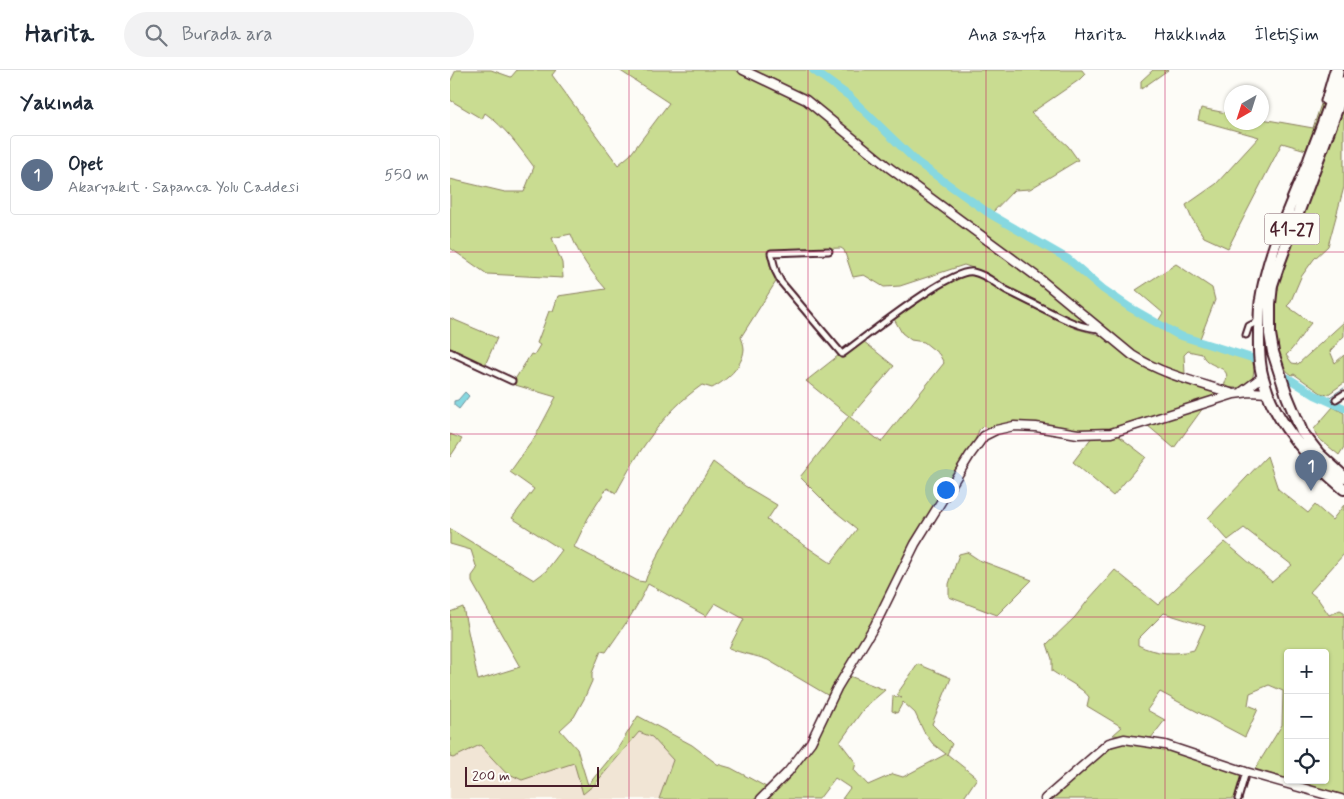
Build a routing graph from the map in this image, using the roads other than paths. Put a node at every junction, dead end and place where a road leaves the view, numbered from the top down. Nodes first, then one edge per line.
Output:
1 (742, 70) edge
2 (1333, 70) edge
3 (1338, 70) edge
4 (1344, 82) edge
5 (1327, 102) junction
6 (829, 251) dead end
7 (1260, 321) junction
8 (1102, 329) junction
9 (1246, 335) dead end
10 (450, 352) edge
11 (1279, 372) junction
12 (1262, 377) junction
13 (512, 381) dead end
14 (1284, 388) junction
15 (1237, 393) junction
16 (1268, 393) junction
17 (1344, 394) edge
18 (1336, 399) dead end
19 (1344, 477) edge
20 (1344, 489) edge
21 (1246, 772) junction
22 (761, 799) edge
23 (1045, 799) edge
24 (1238, 799) edge
25 (1341, 799) edge

1 - 8 street
2 - 5 street
3 - 5 highway, 41-27
4 - 11 highway, 41-27
5 - 7 highway, 41-27
6 - 8 street
7 - 9 street
7 - 12 highway
8 - 15 street
10 - 13 street
11 - 12 highway
11 - 14 highway, 41-27
12 - 15 street
12 - 16 highway
14 - 16 highway
14 - 19 highway, 41-27
15 - 16 street
15 - 22 street
16 - 20 highway
17 - 18 street
21 - 23 street
21 - 24 street
21 - 25 street

